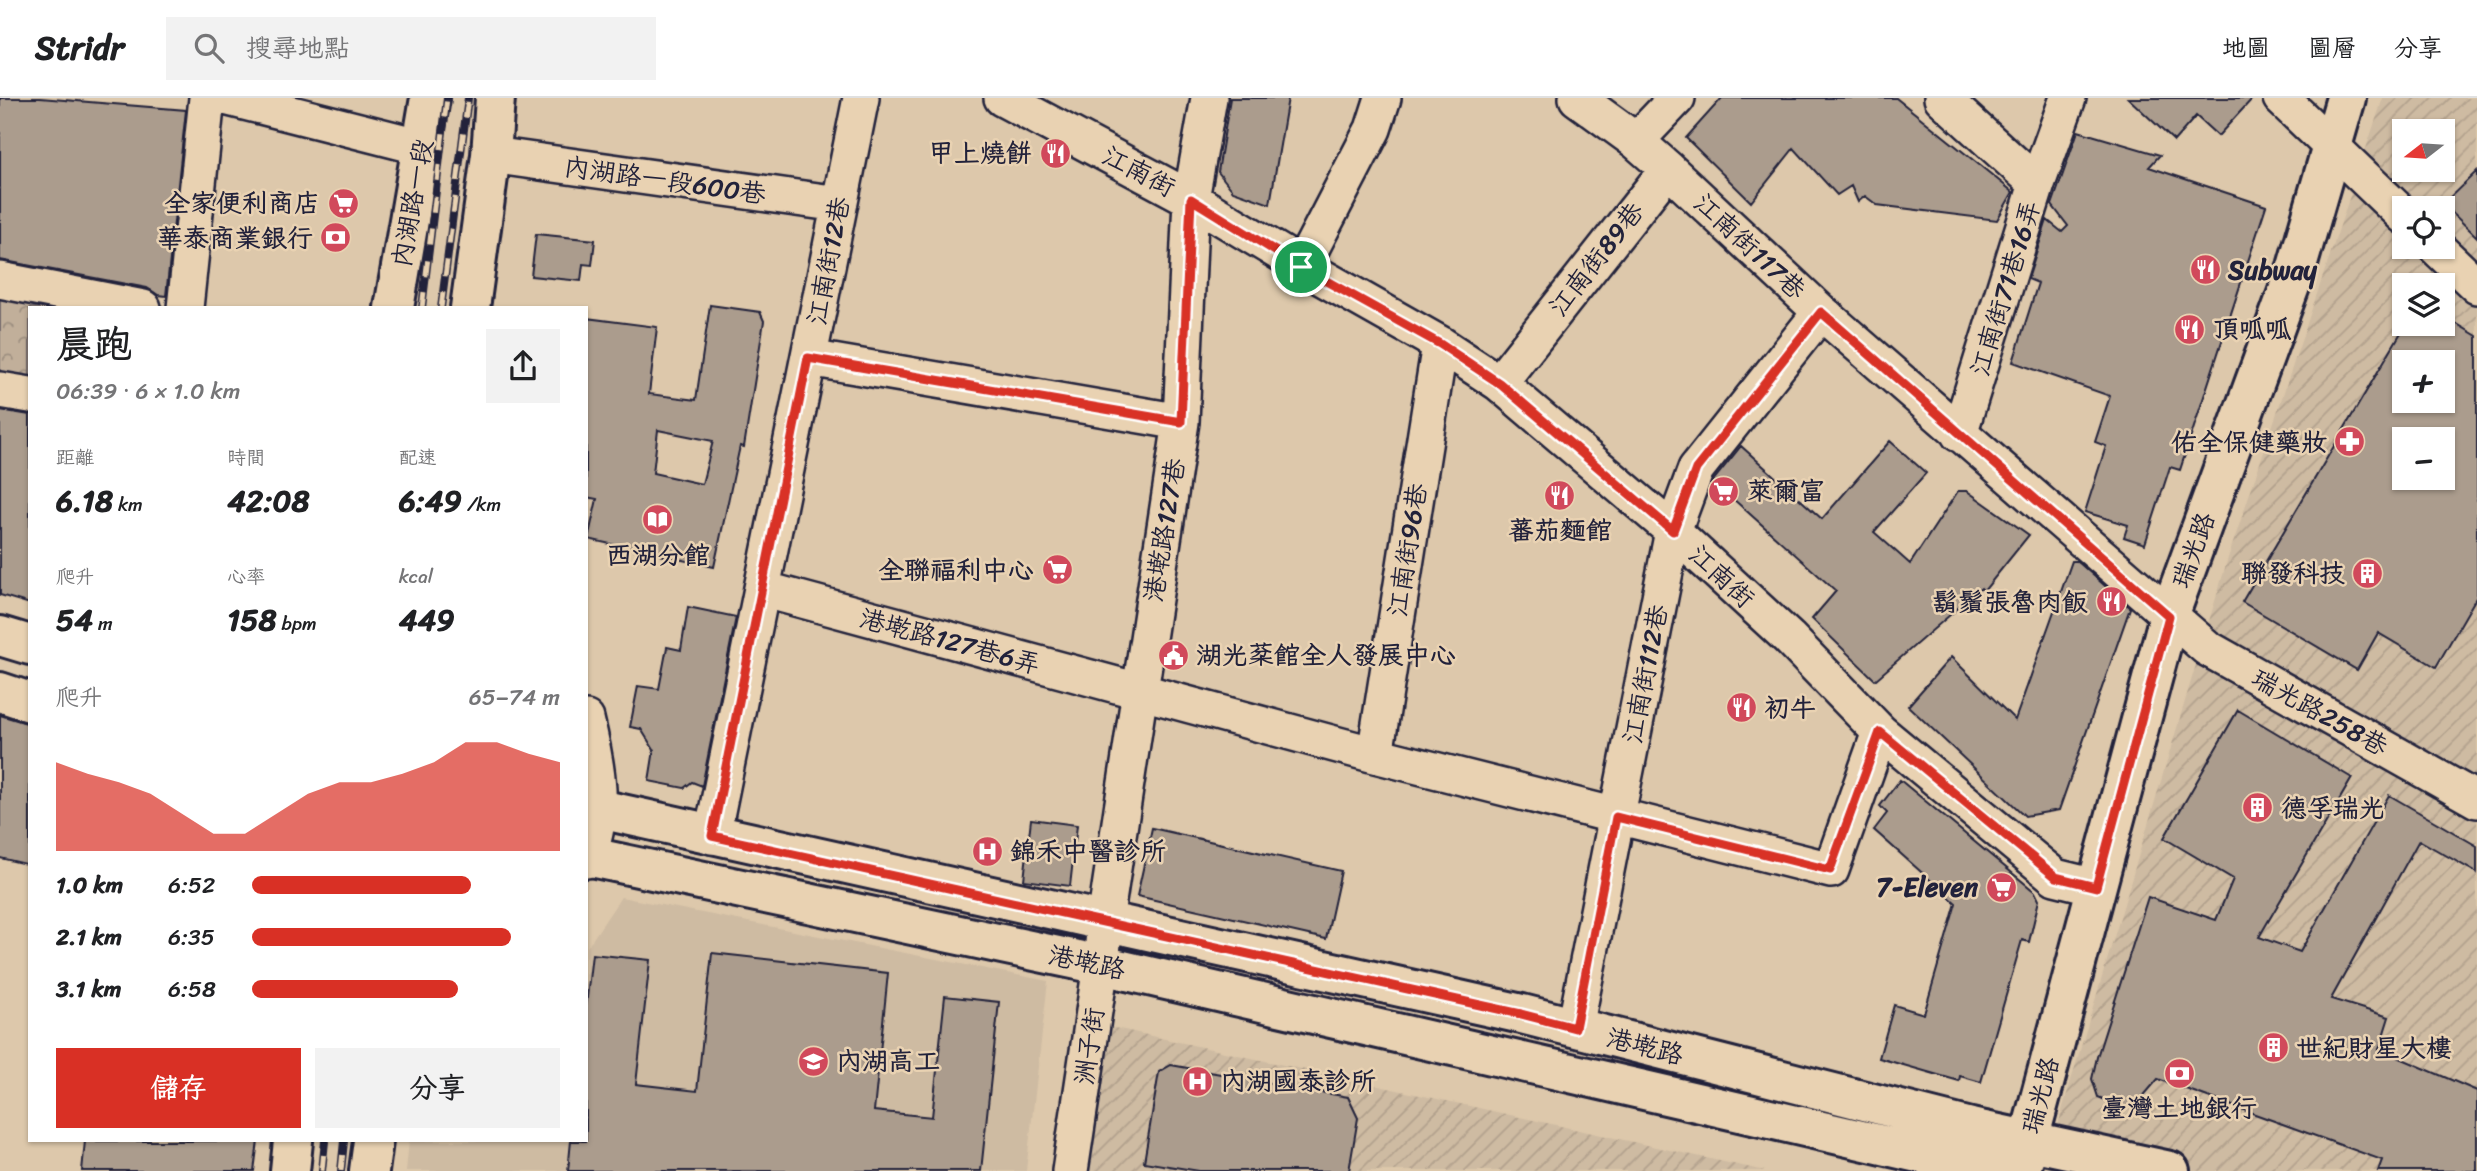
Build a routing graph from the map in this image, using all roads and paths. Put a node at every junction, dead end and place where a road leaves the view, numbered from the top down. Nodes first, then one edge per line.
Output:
1 (206, 98) edge
2 (229, 98) edge
3 (430, 98) edge
4 (495, 98) edge
5 (861, 98) edge
6 (1002, 98) edge
7 (1209, 98) edge
8 (1383, 98) edge
9 (1577, 98) edge
10 (1677, 98) edge
11 (1942, 98) edge
12 (2068, 98) edge
13 (2281, 98) edge
14 (2346, 98) edge
15 (1636, 141) junction
16 (422, 147) junction
17 (2333, 148) junction
18 (491, 155) junction
19 (1668, 169) junction
20 (2038, 184) junction
21 (1191, 199) junction
22 (839, 205) junction
23 (2392, 205) edge
24 (2449, 259) edge
25 (1301, 267) junction
26 (0, 280) edge
27 (2477, 286) edge
28 (133, 306) edge
29 (184, 306) edge
30 (394, 306) edge
31 (470, 306) edge
32 (1821, 312) junction
33 (1440, 344) junction
34 (808, 358) junction
35 (1499, 383) junction
36 (0, 390) edge
37 (28, 395) edge
38 (1181, 422) junction
39 (1959, 434) junction
40 (1673, 531) junction
41 (762, 589) junction
42 (2169, 616) junction
43 (0, 636) edge
44 (28, 644) edge
45 (0, 692) edge
46 (1139, 692) junction
47 (28, 701) edge
48 (588, 727) edge
49 (1880, 732) junction
50 (1375, 755) junction
51 (2477, 800) edge
52 (592, 808) edge
53 (1616, 817) junction
54 (712, 836) junction
55 (588, 847) edge
56 (588, 857) edge
57 (2096, 887) junction
58 (1105, 921) junction
59 (1101, 965) junction
60 (1575, 1028) junction
61 (293, 1142) edge
62 (373, 1142) edge
63 (2024, 1156) edge
64 (290, 1171) edge
65 (369, 1171) edge
66 (1070, 1171) edge
67 (1996, 1171) edge
68 (2170, 1171) edge

1 - 29 street
2 - 16 street
3 - 16 street, 內湖路一段
4 - 18 street
5 - 22 street, 江南街12巷
6 - 21 street, 江南街
7 - 21 street, 港墘路127巷
8 - 25 street
9 - 15 street
10 - 15 street
11 - 20 street, 江南街71巷16弄
12 - 20 street
13 - 17 street
14 - 17 street, 瑞光路
15 - 19 street
16 - 30 street, 內湖路一段
17 - 23 street
17 - 42 street, 瑞光路
18 - 22 street, 內湖路一段600巷
18 - 31 street
19 - 32 street, 江南街117巷
19 - 35 street, 江南街89巷
20 - 39 street, 江南街71巷16弄
21 - 25 street, 江南街
21 - 38 street, 港墘路127巷
22 - 34 street, 江南街12巷
24 - 27 street
25 - 33 street, 江南街
26 - 28 street
32 - 39 street, 江南街117巷
32 - 40 street, 江南街112巷
33 - 35 street, 江南街
33 - 50 street, 江南街96巷
34 - 38 street
34 - 41 street, 江南街12巷
35 - 40 street, 江南街
36 - 37 street
38 - 46 street, 港墘路127巷
39 - 42 street, 江南街117巷
40 - 49 street, 江南街
40 - 53 street, 江南街112巷
41 - 46 street, 港墘路127巷6弄
41 - 54 street, 江南街12巷
42 - 51 street, 瑞光路258巷
42 - 57 street, 瑞光路
43 - 44 street
45 - 47 street
46 - 50 street
46 - 58 street, 港墘路127巷
48 - 52 street
49 - 53 street
49 - 57 street, 江南街
50 - 53 street
52 - 54 street, 港墘路
52 - 55 street
53 - 60 street, 江南街112巷
54 - 58 street, 港墘路
56 - 59 street, 港墘路
57 - 63 street, 瑞光路
58 - 59 street, 洲子街
58 - 60 street, 港墘路
59 - 66 street, 洲子街
59 - 67 street, 港墘路
60 - 63 street, 港墘路
61 - 64 street
62 - 65 street
63 - 68 street, 港墘路

